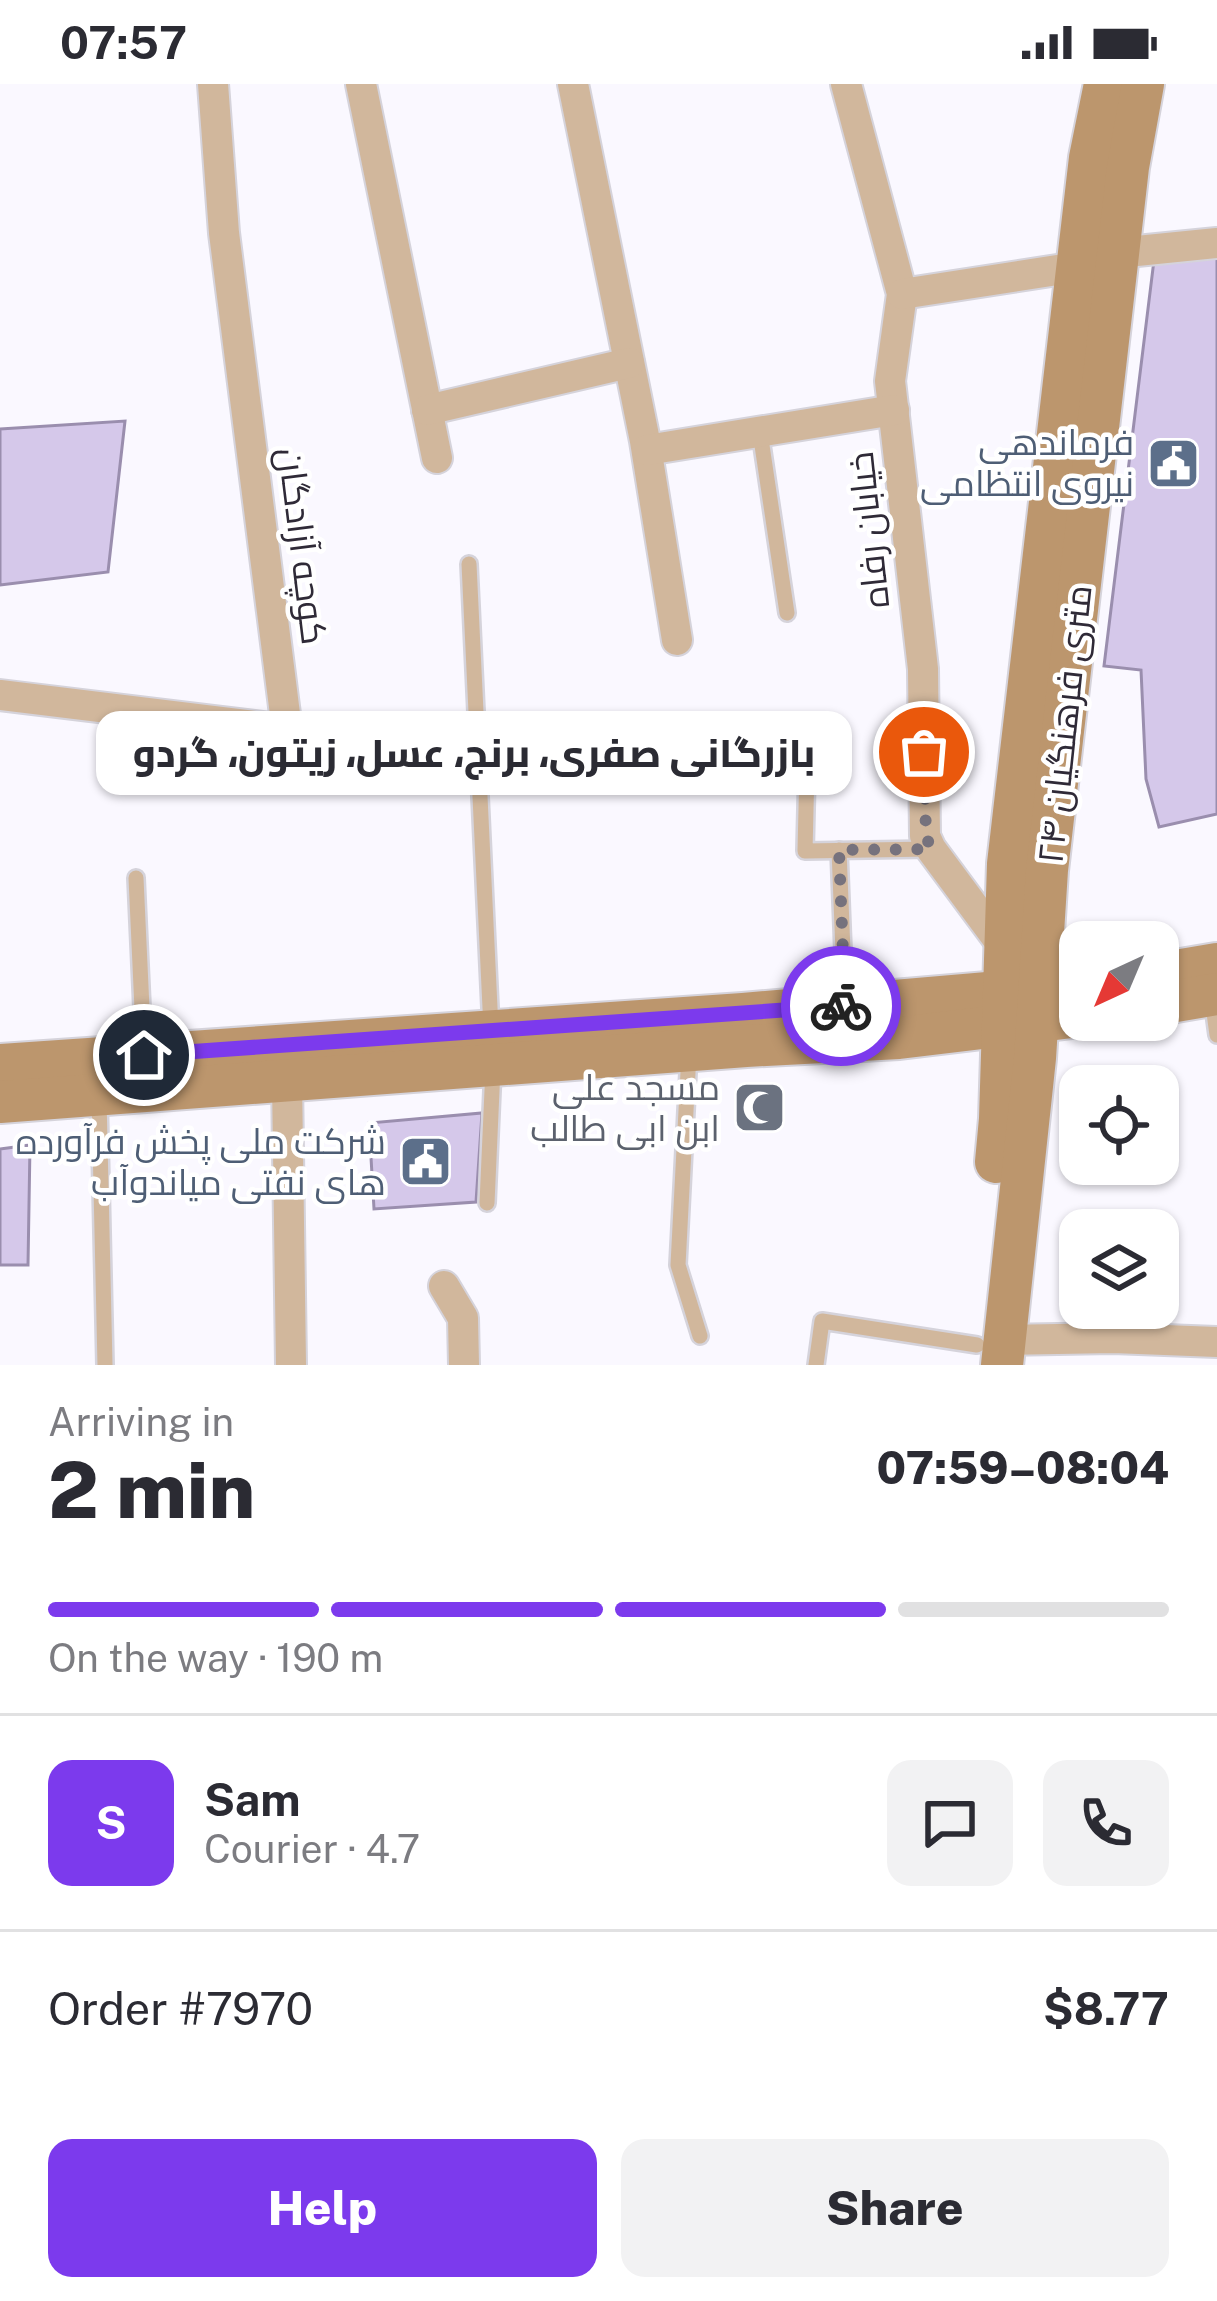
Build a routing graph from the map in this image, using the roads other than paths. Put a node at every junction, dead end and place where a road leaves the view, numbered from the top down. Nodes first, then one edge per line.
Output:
1 (213, 84) edge
2 (361, 84) edge
3 (573, 84) edge
4 (846, 84) edge
5 (1106, 84) edge
6 (1143, 84) edge
7 (1217, 243) edge
8 (1118, 253) junction
9 (1077, 267) junction
10 (902, 294) junction
11 (629, 363) junction
12 (427, 410) junction
13 (894, 410) junction
14 (760, 432) junction
15 (647, 450) junction
16 (437, 458) dead end
17 (469, 564) dead end
18 (787, 613) dead end
19 (677, 640) dead end
20 (0, 695) edge
21 (808, 726) dead end
22 (931, 849) junction
23 (839, 850) junction
24 (136, 878) dead end
25 (1179, 982) edge
26 (1028, 993) edge
27 (1216, 997) edge
28 (1179, 1001) edge
29 (845, 1005) junction
30 (1059, 1007) edge
31 (492, 1048) junction
32 (689, 1050) junction
33 (144, 1055) junction
34 (0, 1065) edge
35 (287, 1080) junction
36 (98, 1095) junction
37 (0, 1102) edge
38 (487, 1203) dead end
39 (444, 1286) dead end
40 (700, 1336) dead end
41 (1217, 1342) edge
42 (990, 1354) edge
43 (105, 1365) edge
44 (292, 1365) edge
45 (464, 1365) edge
46 (817, 1365) edge

1 - 20 street, کوچه آزادگان
2 - 12 street
3 - 11 street
4 - 10 street, خیابان رفاه
5 - 9 main road, ۲۴ متری فرهنگیان
6 - 8 main road, ۲۴ متری فرهنگیان
7 - 8 street
8 - 26 main road, ۲۴ متری فرهنگیان
9 - 10 street
9 - 26 main road, ۲۴ متری فرهنگیان
10 - 13 street, خیابان رفاه
11 - 12 street
11 - 15 street
12 - 16 street
13 - 14 street
13 - 22 street, خیابان رفاه
14 - 15 street
14 - 18 lane
15 - 19 street
17 - 31 lane
21 - 23 lane
22 - 23 lane
22 - 26 street
23 - 29 lane
24 - 33 lane
25 - 27 main road
26 - 29 main road
26 - 30 main road
26 - 32 main road
26 - 42 main road, ۲۴ متری فرهنگیان
27 - 28 main road
29 - 31 main road
31 - 32 main road
31 - 33 main road
31 - 35 main road
31 - 38 lane
32 - 40 lane
33 - 34 main road
35 - 36 main road
35 - 44 street
36 - 37 main road
36 - 43 lane
39 - 45 street
41 - 42 street
42 - 46 lane

